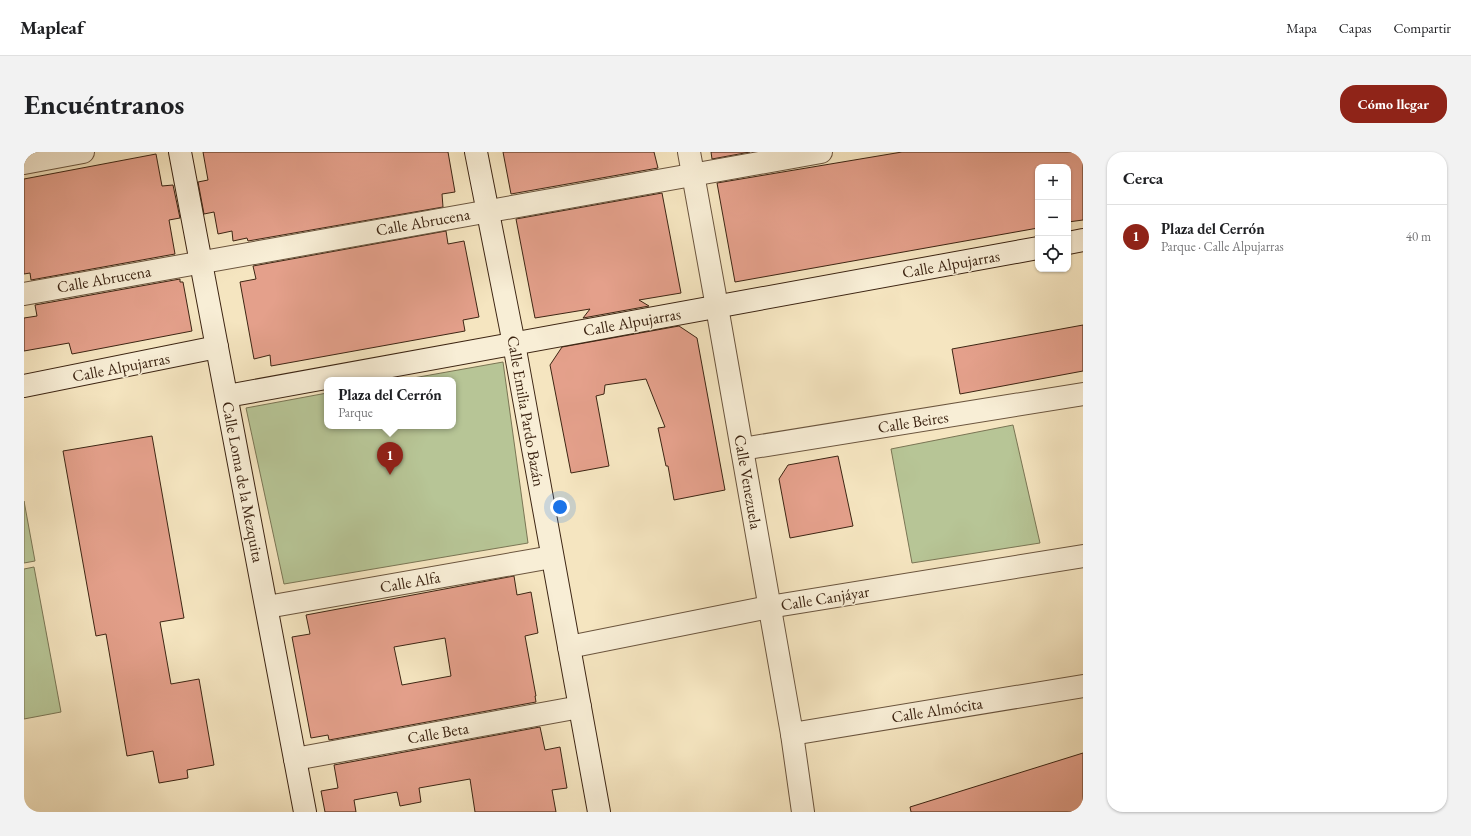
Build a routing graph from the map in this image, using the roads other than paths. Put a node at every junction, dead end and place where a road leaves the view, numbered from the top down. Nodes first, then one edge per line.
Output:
1 (83, 152) edge
2 (180, 152) edge
3 (476, 152) edge
4 (688, 152) edge
5 (821, 152) edge
6 (24, 163) edge
7 (693, 175) junction
8 (488, 211) junction
9 (1083, 240) edge
10 (1071, 242) edge
11 (1035, 249) edge
12 (201, 262) junction
13 (24, 294) edge
14 (717, 306) junction
15 (514, 344) junction
16 (217, 347) junction
17 (332, 377) edge
18 (324, 378) edge
19 (24, 386) edge
20 (1083, 394) edge
21 (227, 396) junction
22 (742, 449) junction
23 (1083, 556) edge
24 (552, 557) junction
25 (267, 607) junction
26 (769, 607) junction
27 (569, 647) junction
28 (1083, 686) edge
29 (580, 707) junction
30 (792, 734) junction
31 (296, 759) junction
32 (305, 812) edge
33 (599, 812) edge
34 (803, 812) edge

1 - 6 street
2 - 12 street, Calle Loma de la Mezquita
3 - 8 street, Calle Emilia Pardo Bazán
4 - 7 street, Calle Venezuela
5 - 7 street, Calle Abrucena
7 - 8 street, Calle Abrucena
7 - 14 street, Calle Venezuela
8 - 12 street, Calle Abrucena
8 - 15 street, Calle Emilia Pardo Bazán
9 - 10 street
11 - 14 street, Calle Alpujarras
12 - 13 street, Calle Abrucena
12 - 16 street, Calle Loma de la Mezquita
14 - 15 street, Calle Alpujarras
14 - 22 street, Calle Venezuela
15 - 17 street, Calle Alpujarras
15 - 24 street, Calle Emilia Pardo Bazán
16 - 19 street, Calle Alpujarras
16 - 21 street, Calle Loma de la Mezquita
18 - 21 street, Calle Alpujarras
20 - 22 street, Calle Beires
21 - 25 street, Calle Loma de la Mezquita
22 - 26 street, Calle Venezuela
23 - 26 street, Calle Canjáyar
24 - 25 street, Calle Alfa
24 - 27 street, Calle Emilia Pardo Bazán
25 - 31 street, Calle Loma de la Mezquita
26 - 27 street, Calle Canjáyar
26 - 30 street, Calle Venezuela
27 - 29 street, Calle Emilia Pardo Bazán
28 - 30 street, Calle Almócita
29 - 31 street, Calle Beta
29 - 33 street, Calle Emilia Pardo Bazán
30 - 34 street, Calle Venezuela
31 - 32 street, Calle Loma de la Mezquita

